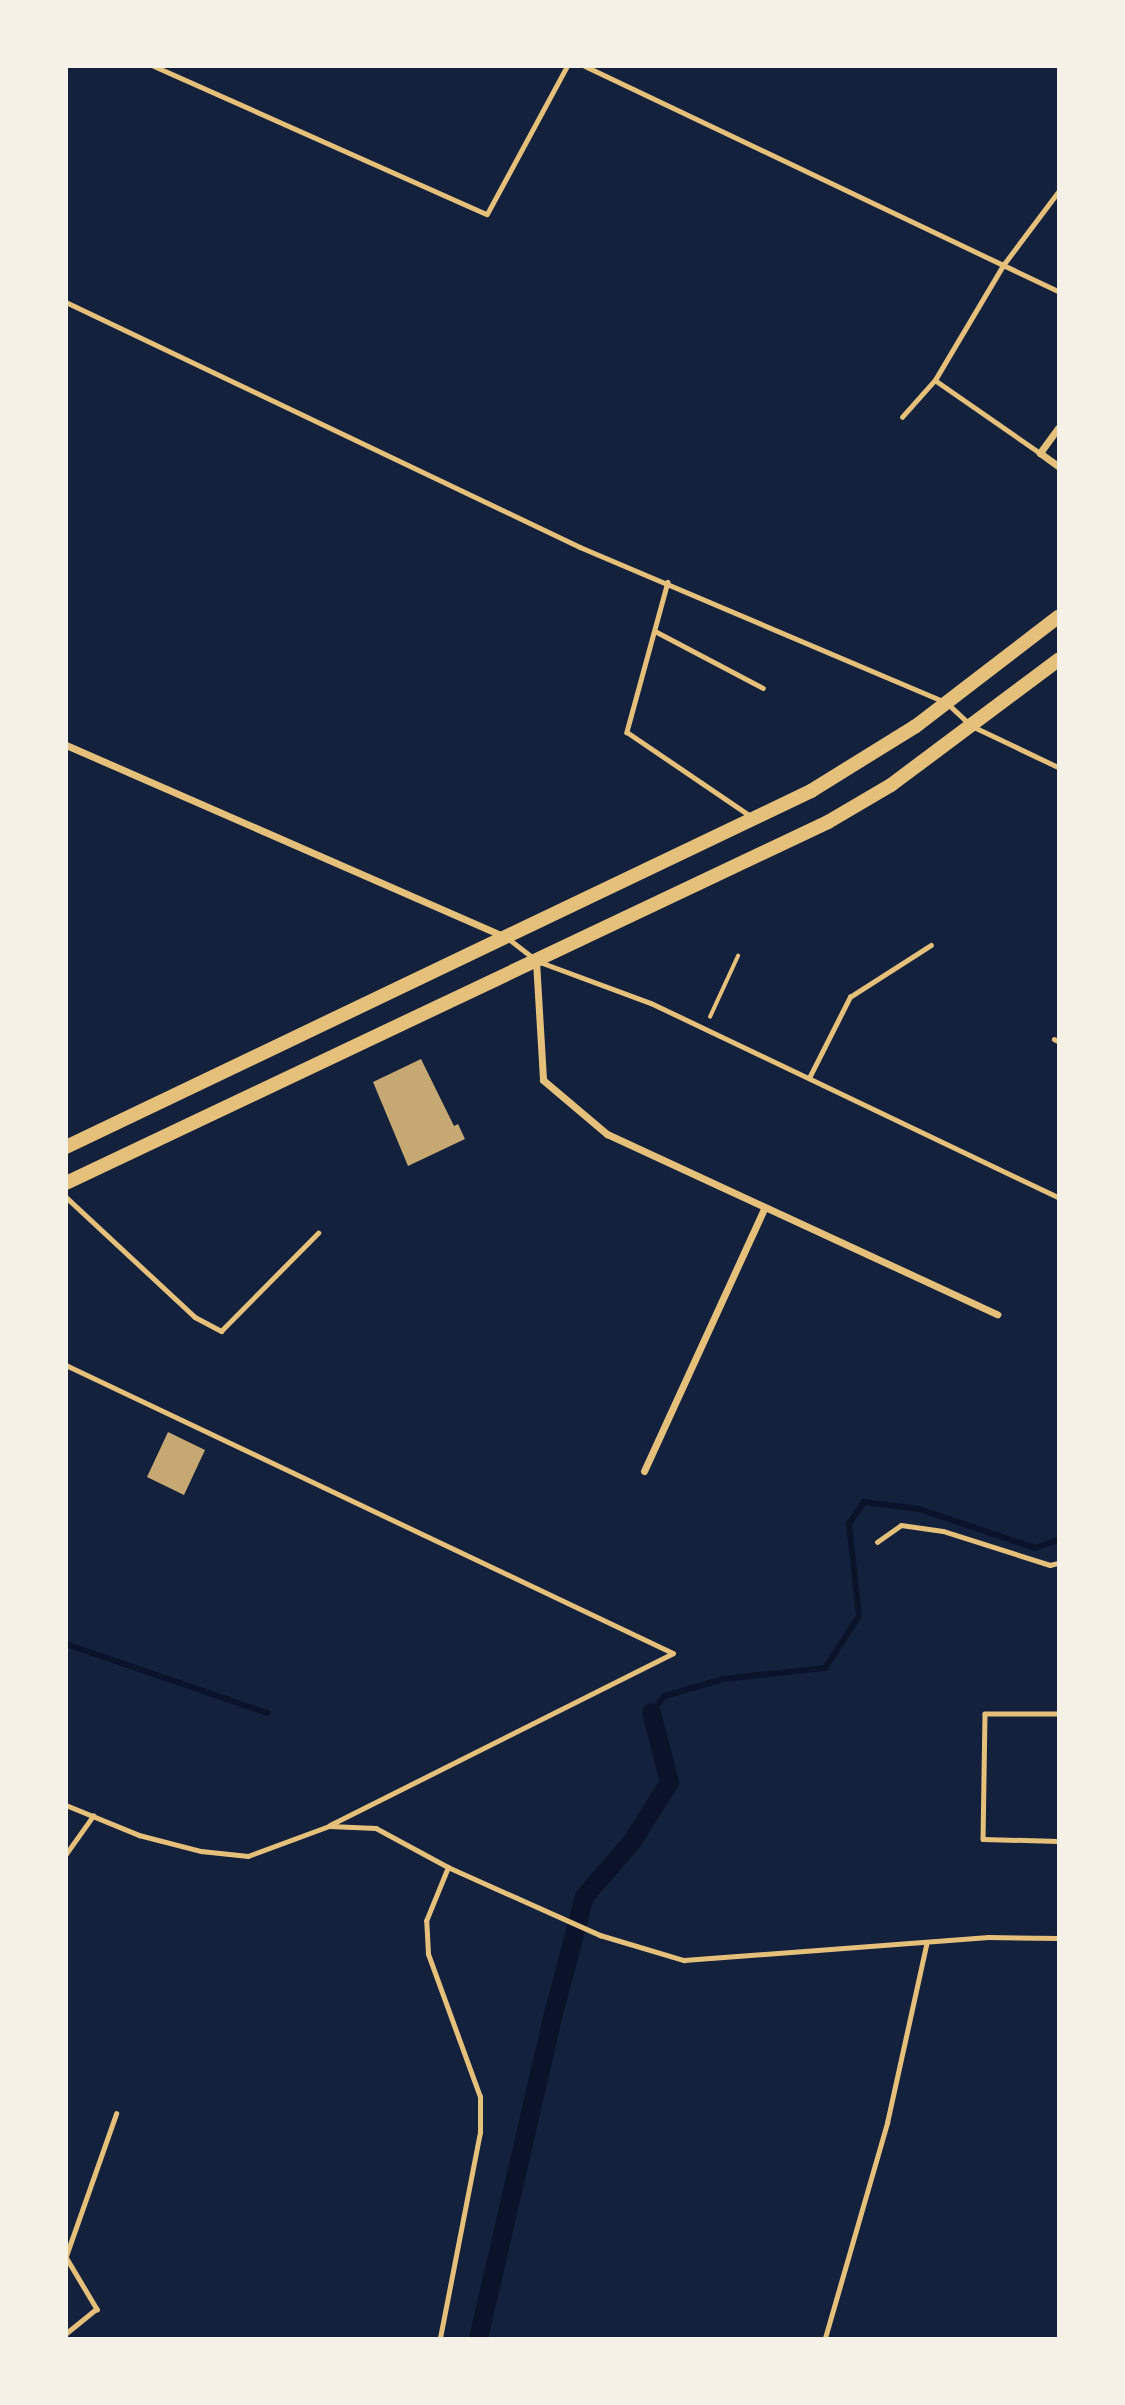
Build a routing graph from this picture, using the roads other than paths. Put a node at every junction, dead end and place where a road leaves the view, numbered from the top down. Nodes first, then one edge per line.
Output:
1 (154, 66) edge
2 (567, 66) edge
3 (585, 66) edge
4 (1059, 192) edge
5 (1004, 264) junction
6 (1059, 292) edge
7 (66, 302) edge
8 (935, 380) junction
9 (902, 416) dead end
10 (1059, 428) edge
11 (1040, 453) junction
12 (1059, 466) edge
13 (668, 582) junction
14 (1059, 617) edge
15 (655, 630) junction
16 (1059, 660) edge
17 (763, 688) dead end
18 (946, 702) junction
19 (972, 726) junction
20 (66, 745) edge
21 (1059, 767) edge
22 (757, 820) junction
23 (507, 938) junction
24 (931, 946) dead end
25 (536, 961) junction
26 (809, 1078) junction
27 (66, 1147) edge
28 (66, 1183) edge
29 (66, 1196) edge
30 (1059, 1197) edge
31 (765, 1207) junction
32 (318, 1233) dead end
33 (997, 1314) dead end
34 (66, 1365) edge
35 (644, 1471) dead end
36 (877, 1542) dead end
37 (1059, 1563) edge
38 (1059, 1714) edge
39 (66, 1805) edge
40 (93, 1816) junction
41 (329, 1826) junction
42 (1059, 1841) edge
43 (66, 1854) edge
44 (448, 1867) junction
45 (1059, 1938) edge
46 (926, 1945) junction
47 (116, 2114) dead end
48 (66, 2257) edge
49 (66, 2334) edge
50 (440, 2339) edge
51 (825, 2339) edge

1 - 2 lane
3 - 5 lane
4 - 5 lane
5 - 6 lane
5 - 8 lane
7 - 13 lane
8 - 9 lane
8 - 11 lane
10 - 11 street
11 - 12 street
13 - 15 lane
13 - 18 lane
14 - 18 main road
15 - 17 lane
15 - 22 lane
16 - 19 main road
18 - 19 lane
18 - 22 main road
19 - 21 lane
19 - 25 main road
20 - 23 street
22 - 23 main road
23 - 25 lane
23 - 27 main road
24 - 26 lane
25 - 26 lane
25 - 28 main road
25 - 31 street
26 - 30 lane
29 - 32 lane
31 - 33 street
31 - 35 street
34 - 41 lane
36 - 37 lane
38 - 42 lane
39 - 40 lane
40 - 41 lane
40 - 43 lane
41 - 44 lane
44 - 46 lane
44 - 50 lane
45 - 46 lane
46 - 51 lane
47 - 48 lane
48 - 49 lane

